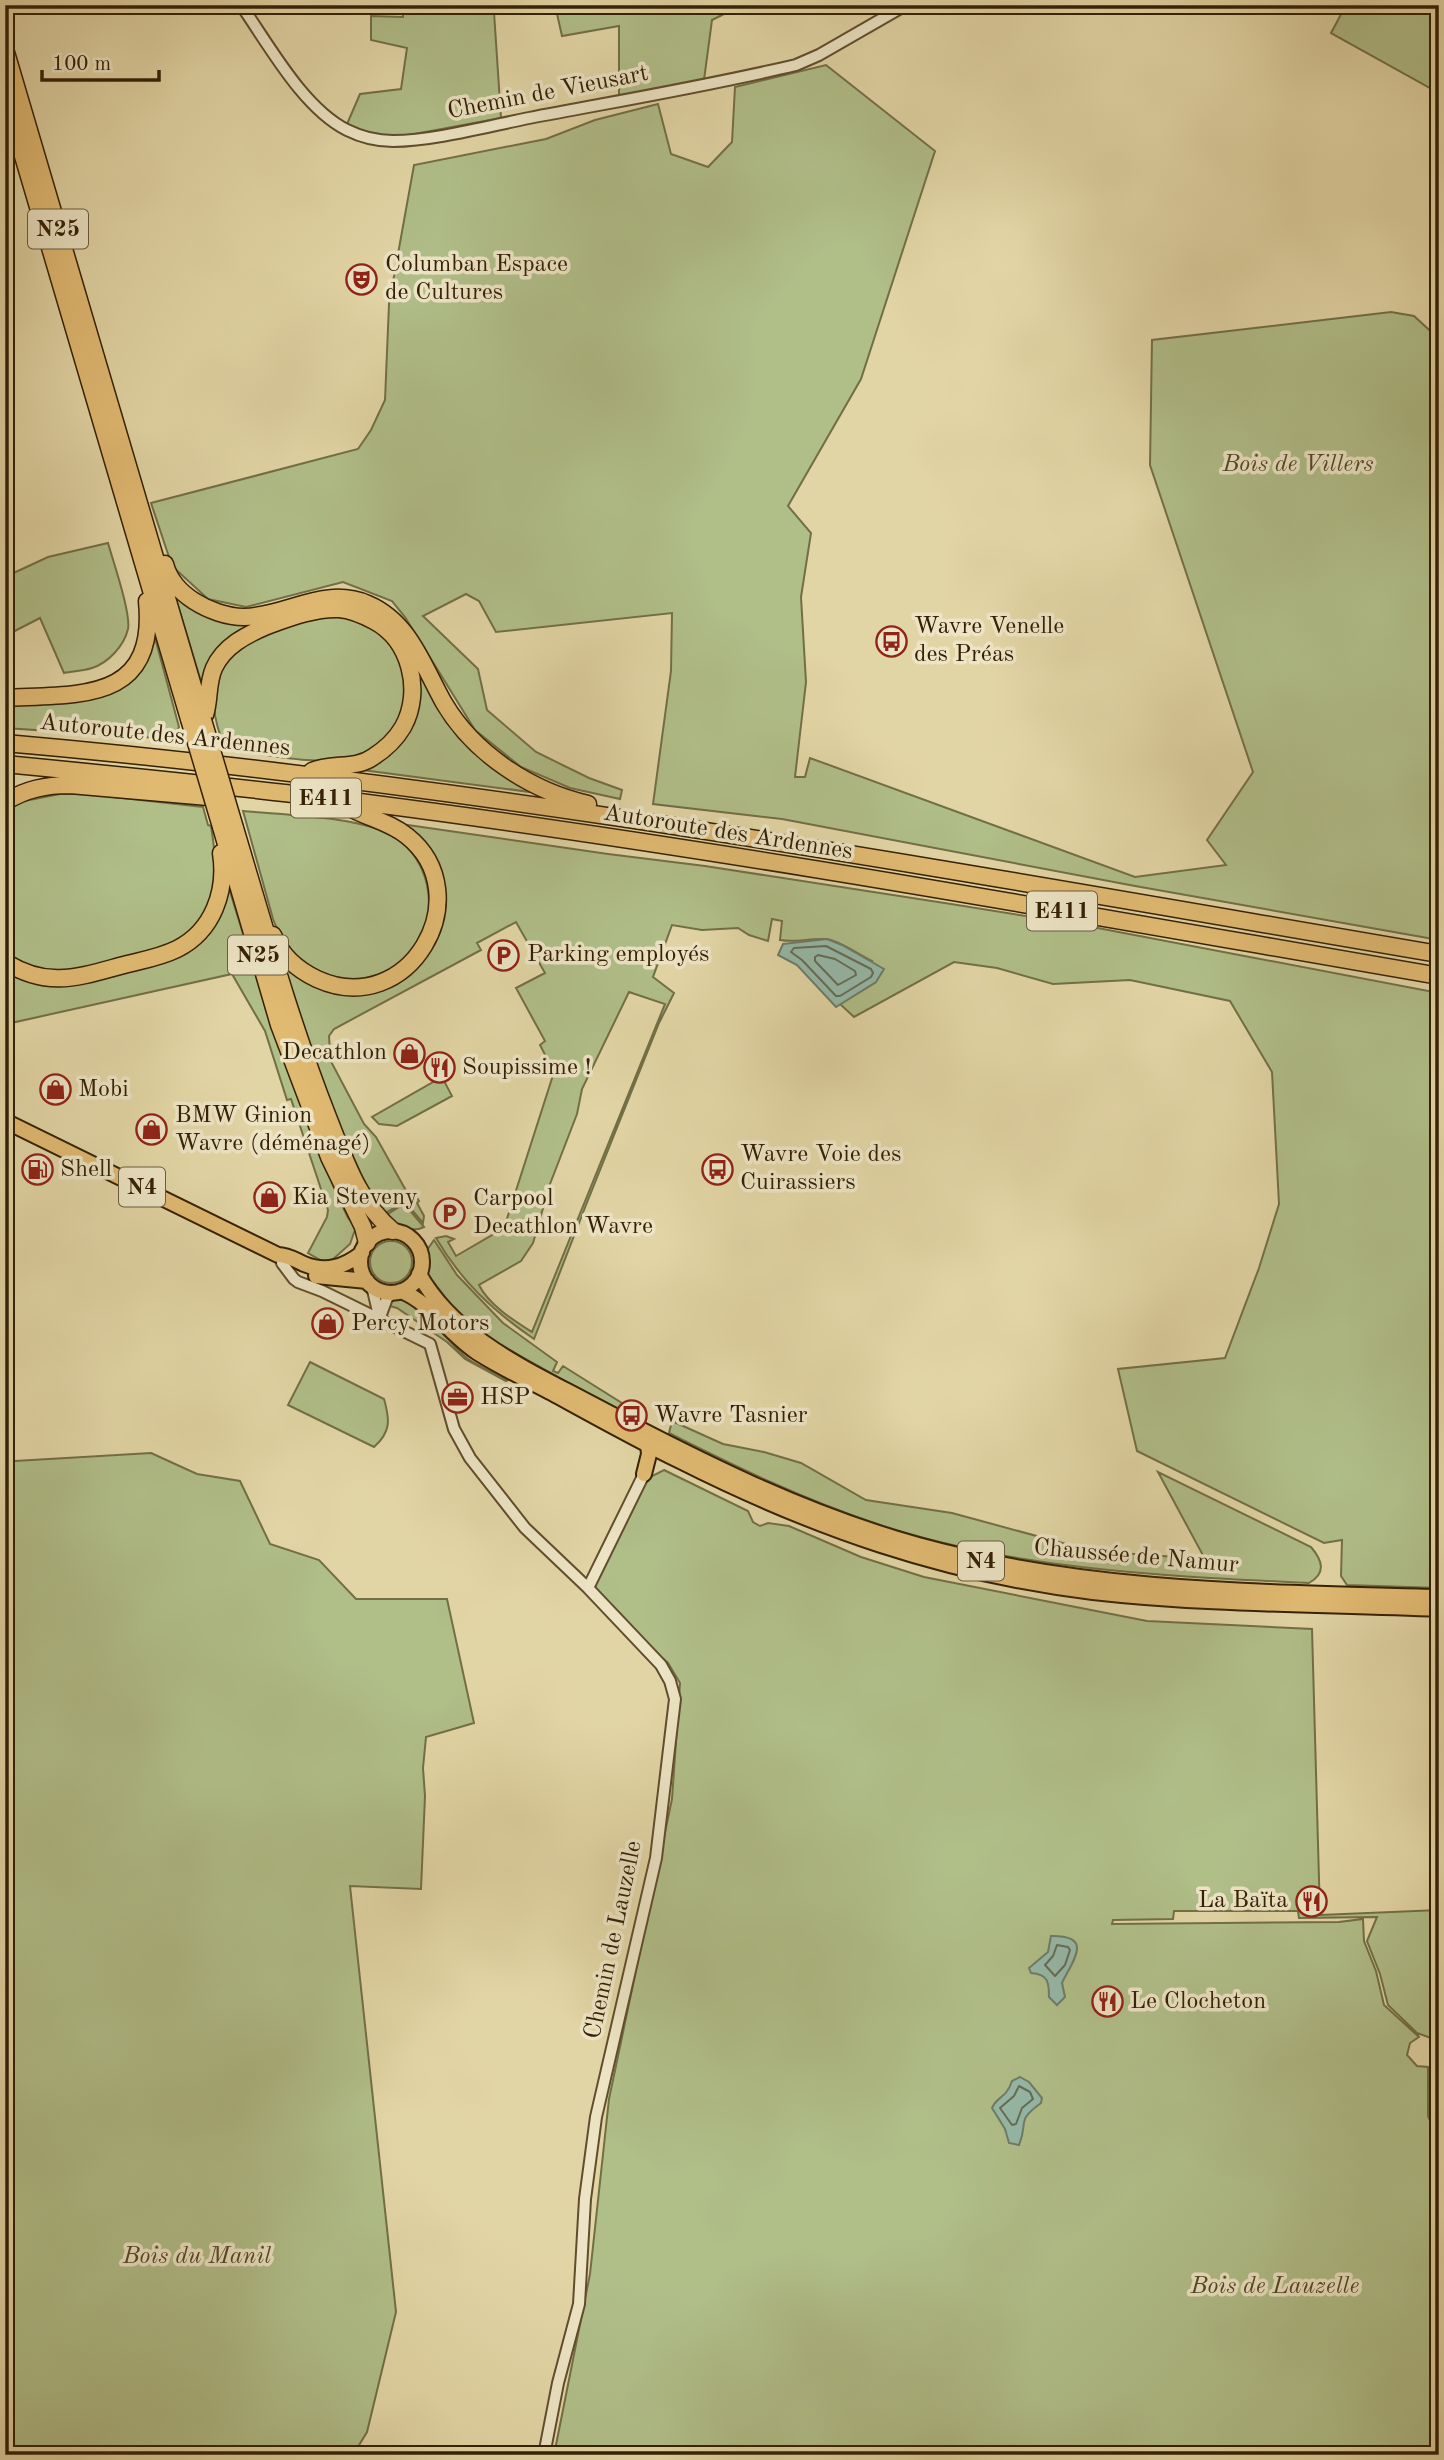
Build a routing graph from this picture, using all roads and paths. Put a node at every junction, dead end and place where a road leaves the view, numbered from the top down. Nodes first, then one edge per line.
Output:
1 (241, 5) edge
2 (906, 5) edge
3 (5, 49) edge
4 (5, 95) edge
5 (153, 552) junction
6 (151, 589) junction
7 (5, 698) edge
8 (196, 720) junction
9 (5, 743) edge
10 (5, 764) edge
11 (5, 773) edge
12 (305, 774) junction
13 (221, 794) junction
14 (5, 802) edge
15 (354, 810) junction
16 (611, 816) junction
17 (228, 828) junction
18 (646, 843) junction
19 (265, 930) junction
20 (1439, 954) edge
21 (5, 962) edge
22 (1439, 976) edge
23 (5, 1121) edge
24 (393, 1231) junction
25 (364, 1248) junction
26 (280, 1259) junction
27 (419, 1274) junction
28 (370, 1284) junction
29 (397, 1292) junction
30 (380, 1320) junction
31 (648, 1445) junction
32 (665, 1454) junction
33 (644, 1474) junction
34 (588, 1588) junction
35 (1439, 1597) edge
36 (1439, 1609) edge
37 (544, 2455) edge

1 - 2 street, Chemin de Vieusart
3 - 5 highway, N25
4 - 6 highway, N25
5 - 8 highway, N25
5 - 16 highway
6 - 7 highway
6 - 8 highway, N25
8 - 12 highway
8 - 17 highway, N25, bridge
9 - 12 highway, Autoroute des Ardennes / E411
10 - 18 highway, Autoroute des Ardennes / E411
11 - 13 highway
12 - 16 highway, Autoroute des Ardennes / E411
13 - 14 highway
13 - 15 highway
15 - 18 highway
15 - 19 highway
16 - 20 highway, Autoroute des Ardennes / E411
17 - 19 highway, N25
17 - 21 highway
17 - 25 highway, N25
18 - 22 highway, Autoroute des Ardennes / E411
19 - 24 highway, N25
23 - 26 main road, N4
24 - 25 main road, N4
24 - 27 main road, Chaussée de Namur / N4
25 - 26 main road, N4
25 - 28 main road
26 - 28 main road, N4
26 - 30 street, Chemin de Lauzelle
27 - 29 main road
27 - 35 main road, Chaussée de Namur / N4
28 - 29 main road, N4
28 - 30 street
29 - 30 street
29 - 31 main road, N4
30 - 34 street, Chemin de Lauzelle
31 - 32 main road, N4
31 - 33 main road
32 - 33 main road
32 - 36 main road, N4
33 - 34 street
34 - 37 street, Chemin de Lauzelle

